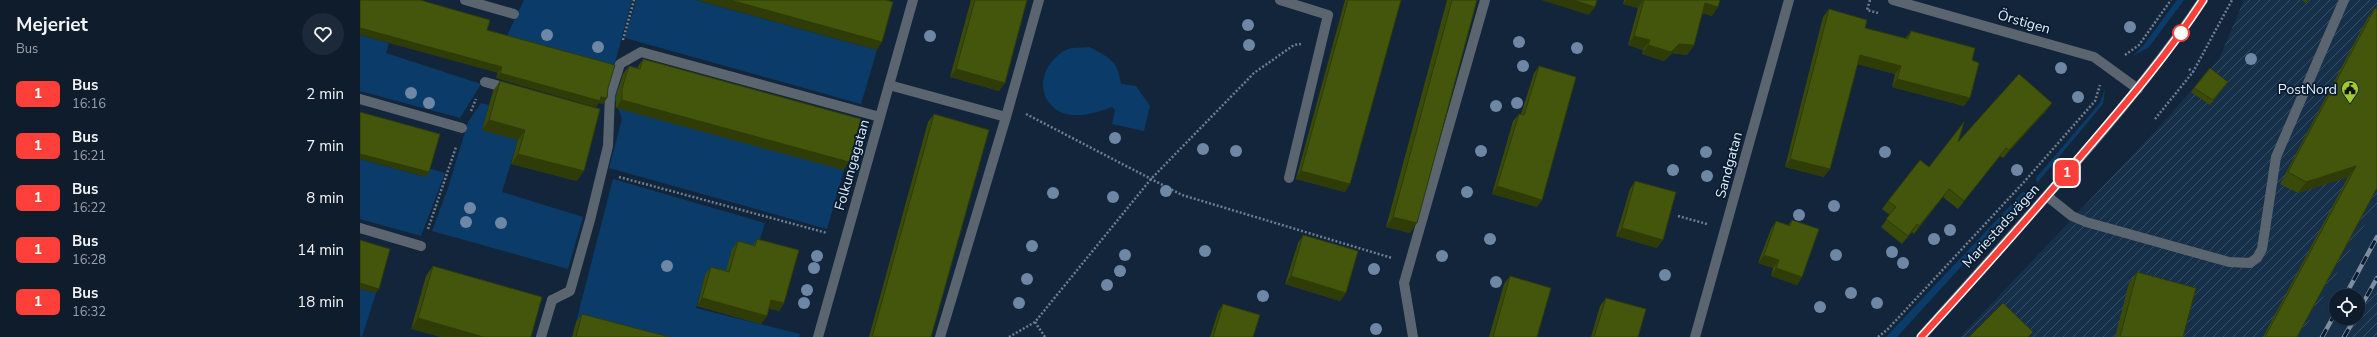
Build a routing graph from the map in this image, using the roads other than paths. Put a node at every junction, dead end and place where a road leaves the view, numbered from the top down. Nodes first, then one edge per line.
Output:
1 (465, 0) edge
2 (912, 0) edge
3 (1039, 0) edge
4 (1280, 0) edge
5 (1485, 0) edge
6 (1789, 0) edge
7 (1893, 0) edge
8 (2203, 0) edge
9 (2344, 0) edge
10 (514, 14) dead end
11 (485, 82) dead end
12 (889, 85) junction
13 (2138, 89) junction
14 (521, 92) edge
15 (360, 99) edge
16 (880, 117) junction
17 (1006, 118) junction
18 (462, 128) dead end
19 (1289, 178) dead end
20 (2047, 196) junction
21 (360, 228) edge
22 (421, 246) dead end
23 (541, 337) edge
24 (818, 337) edge
25 (940, 337) edge
26 (1413, 337) edge
27 (1695, 337) edge
28 (1921, 337) edge

1 - 10 street
2 - 12 street, Folkungagatan
3 - 17 street
4 - 19 street
5 - 26 street
6 - 27 street, Sandgatan
7 - 13 street, Örstigen
8 - 13 street, Mariestadsvägen
9 - 20 street
11 - 14 street
12 - 16 street, Folkungagatan
12 - 17 street
13 - 20 street, Mariestadsvägen
15 - 18 street
16 - 23 street
16 - 24 street, Folkungagatan
17 - 25 street
20 - 28 street, Mariestadsvägen
21 - 22 street

